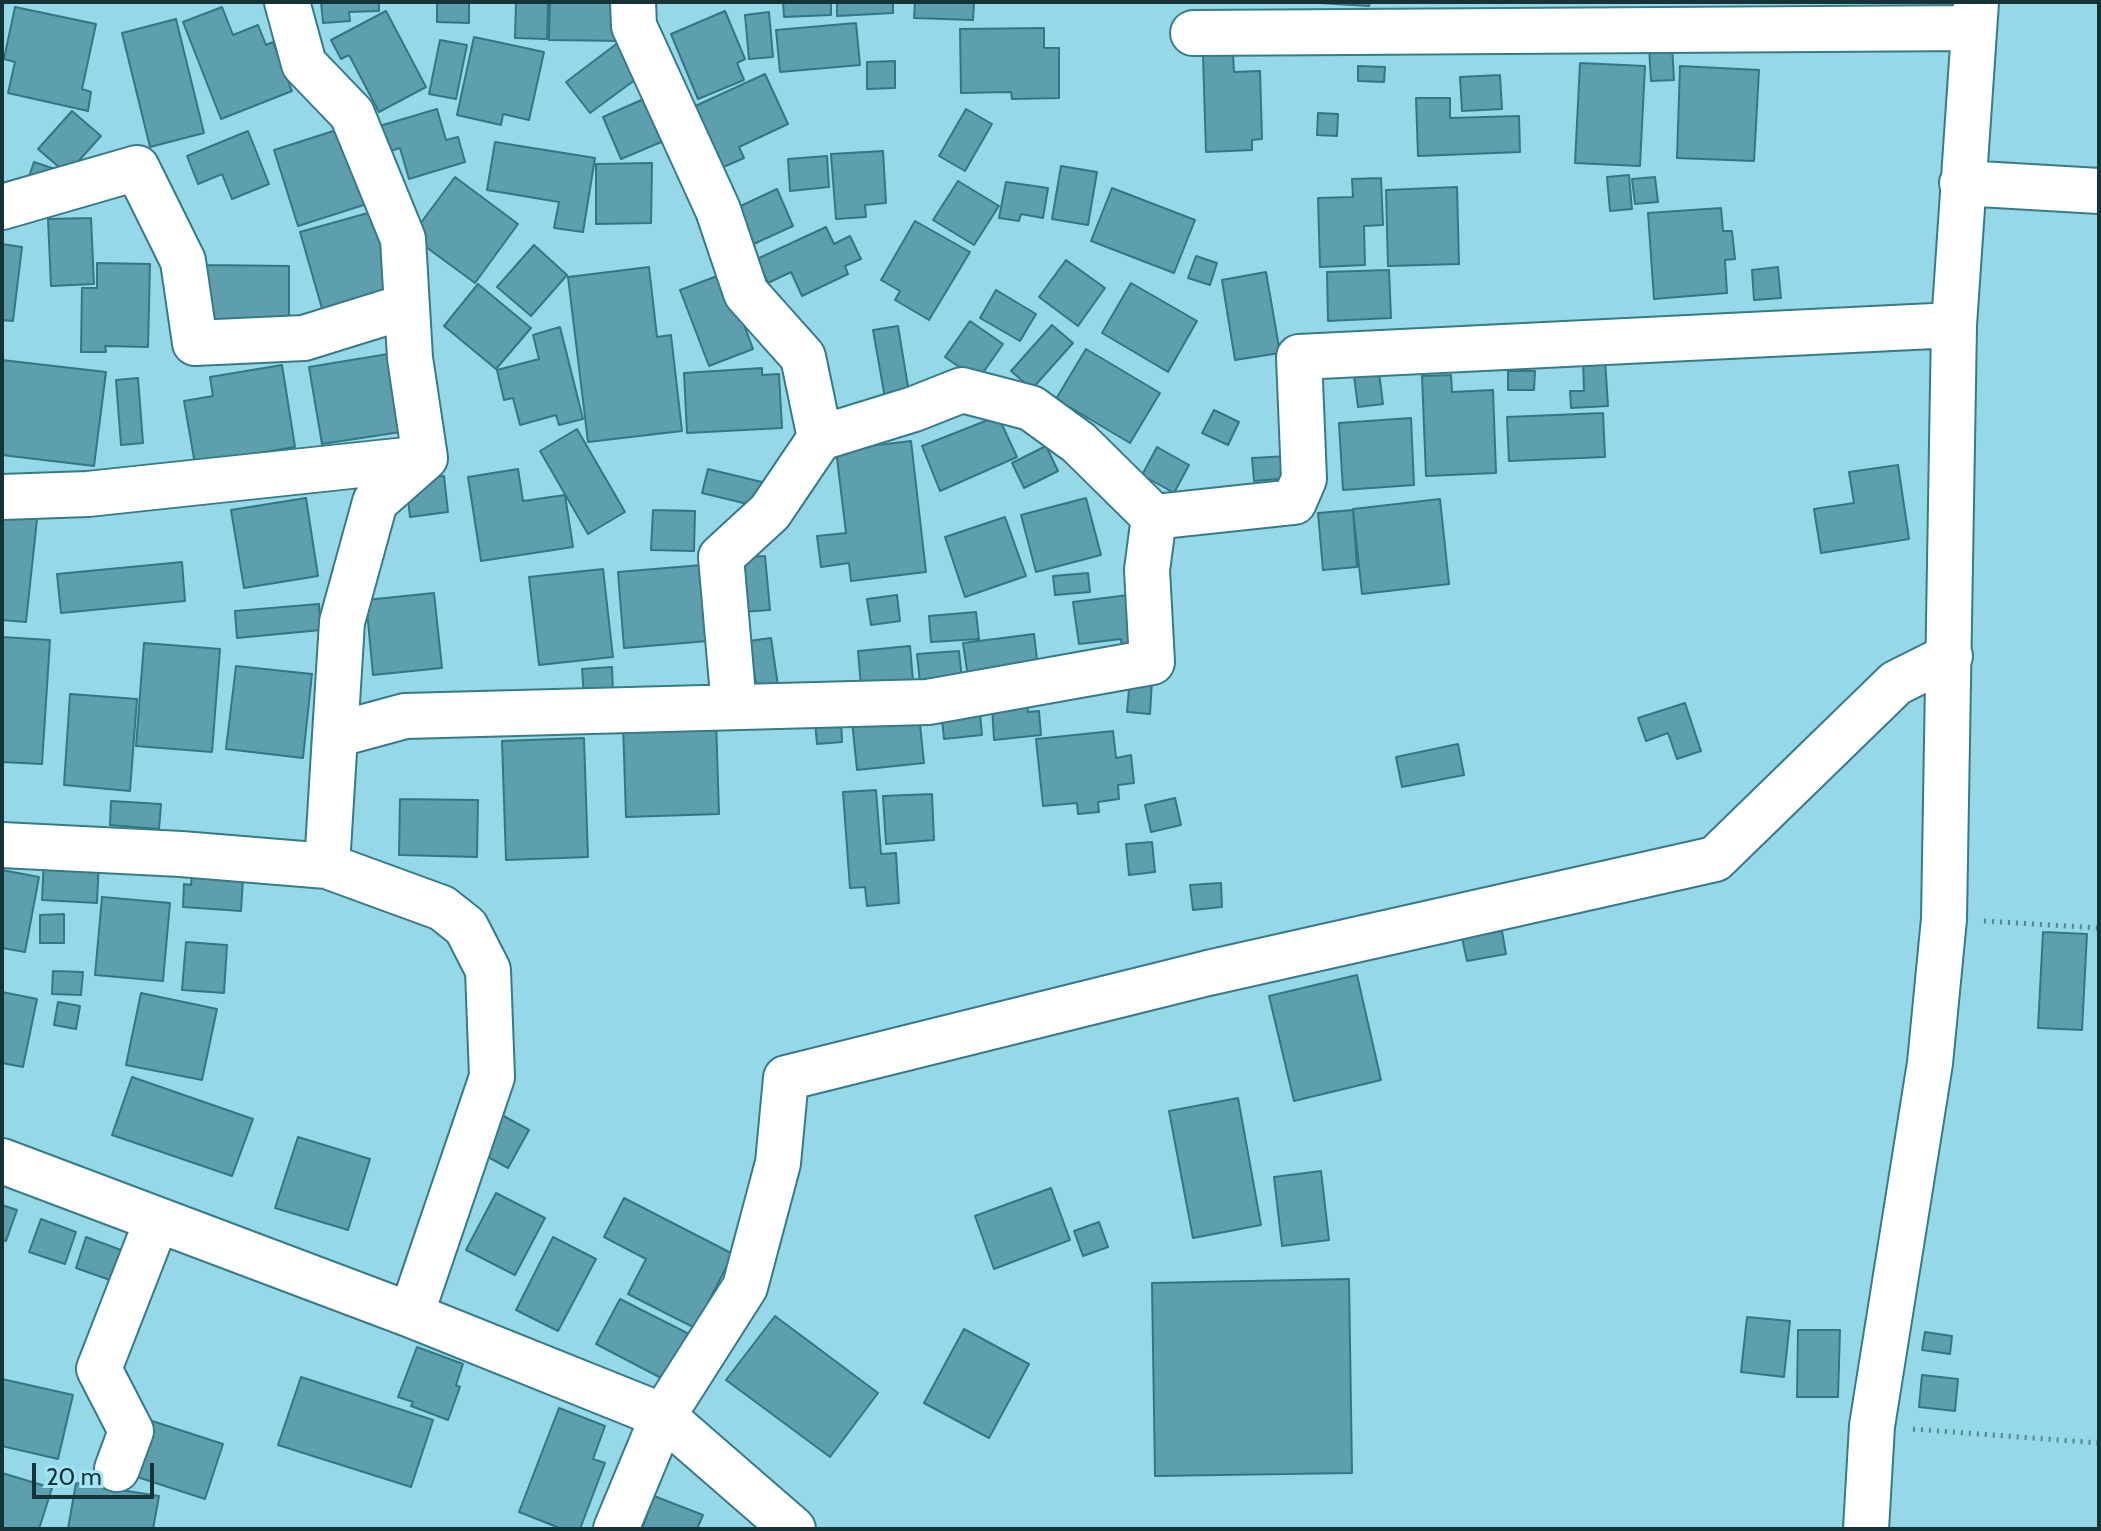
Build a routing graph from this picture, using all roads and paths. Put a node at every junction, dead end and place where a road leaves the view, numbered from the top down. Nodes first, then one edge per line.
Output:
1 (287, 2) edge
2 (633, 2) edge
3 (1975, 15) edge
4 (1193, 33) dead end
5 (1962, 183) junction
6 (2099, 191) edge
7 (2, 207) edge
8 (407, 306) junction
9 (1954, 325) junction
10 (820, 438) junction
11 (425, 458) junction
12 (2, 497) edge
13 (1154, 517) junction
14 (1950, 656) junction
15 (734, 707) junction
16 (335, 735) junction
17 (2, 845) edge
18 (327, 866) junction
19 (1944, 919) junction
20 (2099, 928) edge
21 (2, 1161) edge
22 (157, 1220) junction
23 (411, 1315) junction
24 (663, 1416) junction
25 (1872, 1426) junction
26 (2099, 1443) edge
27 (117, 1469) dead end
28 (616, 1529) edge
29 (793, 1529) edge
30 (1866, 1529) edge

1 - 8 street
2 - 10 street
3 - 4 street
3 - 5 street
5 - 6 street
5 - 9 street
7 - 8 street
8 - 11 street
9 - 13 street
9 - 14 street
10 - 13 street
10 - 15 street
11 - 12 street
11 - 16 street
13 - 15 street
14 - 19 street
14 - 24 street
15 - 16 street
16 - 18 street
17 - 18 street
18 - 23 street
19 - 20 path
19 - 25 street
21 - 22 street
22 - 23 street
22 - 27 street
23 - 24 street
24 - 28 street
24 - 29 street
25 - 26 path
25 - 30 street

